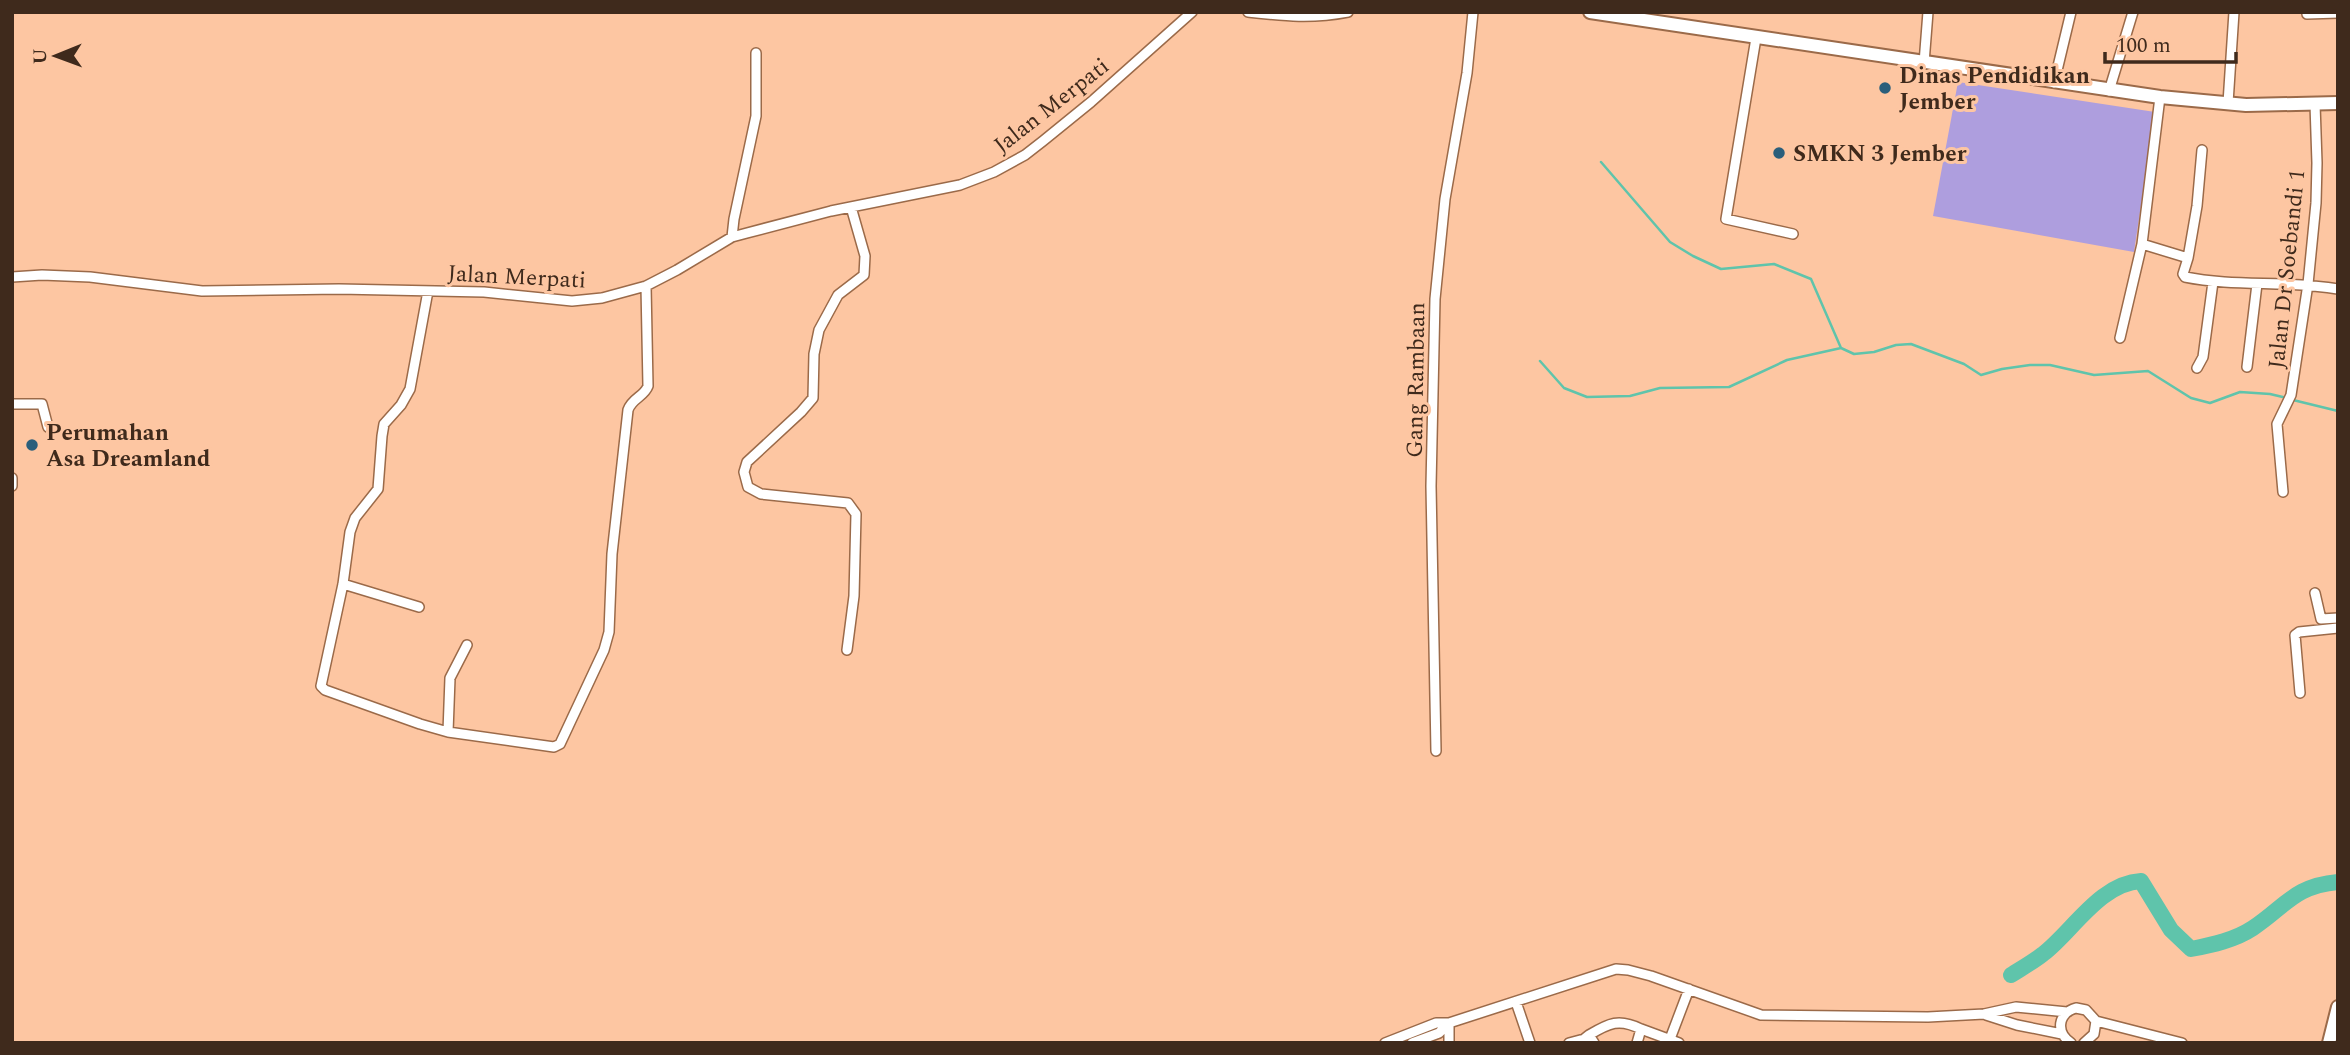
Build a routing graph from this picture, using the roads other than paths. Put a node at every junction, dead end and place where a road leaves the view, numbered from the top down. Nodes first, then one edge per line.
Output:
1 (1192, 12) edge
2 (1248, 12) edge
3 (1473, 12) edge
4 (1590, 12) edge
5 (1928, 12) edge
6 (2071, 12) edge
7 (2133, 12) edge
8 (2234, 12) edge
9 (1339, 13) edge
10 (2338, 13) edge
11 (2307, 14) edge
12 (1756, 38) junction
13 (756, 53) dead end
14 (1924, 62) junction
15 (2053, 83) junction
16 (2109, 91) junction
17 (2160, 97) junction
18 (2228, 103) junction
19 (2338, 103) edge
20 (2315, 104) junction
21 (2202, 150) dead end
22 (851, 207) junction
23 (1793, 234) dead end
24 (732, 237) junction
25 (2142, 244) junction
26 (2188, 258) junction
27 (12, 277) edge
28 (2213, 282) junction
29 (2257, 284) junction
30 (2308, 284) junction
31 (646, 286) junction
32 (2338, 289) edge
33 (428, 291) junction
34 (2120, 338) dead end
35 (2197, 368) dead end
36 (2247, 368) dead end
37 (12, 404) edge
38 (48, 427) dead end
39 (12, 478) edge
40 (12, 486) edge
41 (2283, 492) dead end
42 (343, 584) junction
43 (2315, 593) dead end
44 (419, 607) dead end
45 (2338, 618) edge
46 (2338, 628) edge
47 (467, 645) dead end
48 (847, 650) dead end
49 (2300, 693) dead end
50 (448, 732) junction
51 (1436, 751) dead end
52 (1689, 989) junction
53 (1516, 1002) junction
54 (2338, 1009) edge
55 (2067, 1012) junction
56 (1984, 1014) junction
57 (2096, 1021) junction
58 (1449, 1023) junction
59 (1641, 1029) junction
60 (2062, 1034) junction
61 (1592, 1039) edge
62 (1675, 1041) edge
63 (2090, 1042) edge
64 (1385, 1043) edge
65 (1412, 1043) edge
66 (1449, 1043) edge
67 (1530, 1043) edge
68 (1569, 1043) edge
69 (1637, 1043) edge
70 (2071, 1043) edge
71 (2182, 1043) edge
72 (2329, 1043) edge

1 - 22 street, Jalan Merpati
2 - 9 street
3 - 51 street, Gang Rambaan
4 - 12 main road
5 - 14 street
6 - 15 street
7 - 16 street
8 - 18 street
10 - 11 street
12 - 14 main road
12 - 23 street
13 - 24 street
14 - 15 main road
15 - 16 main road
16 - 17 main road
17 - 18 main road
17 - 25 street
18 - 20 main road
19 - 20 main road
20 - 30 street, Jalan Dr Soebandi 1
21 - 26 street
22 - 24 street, Jalan Merpati
22 - 48 street
24 - 31 street, Jalan Merpati
25 - 26 street
25 - 34 street
26 - 28 street
27 - 33 street, Jalan Merpati
28 - 29 street
28 - 35 street
29 - 30 street
29 - 36 street
30 - 32 street
30 - 41 street, Jalan Dr Soebandi 1
31 - 33 street, Jalan Merpati
31 - 50 street
33 - 42 street
37 - 38 street
39 - 40 street
42 - 44 street
42 - 50 street
43 - 45 street
46 - 49 street
47 - 50 street
52 - 53 street
52 - 56 street
52 - 62 street
53 - 58 street
53 - 67 street
54 - 72 main road
55 - 56 street
55 - 57 street
55 - 60 street
56 - 60 street
57 - 63 street
57 - 71 street
58 - 64 street
58 - 65 street
58 - 66 street
59 - 61 street
59 - 62 street
59 - 69 street
60 - 70 street
61 - 68 street

